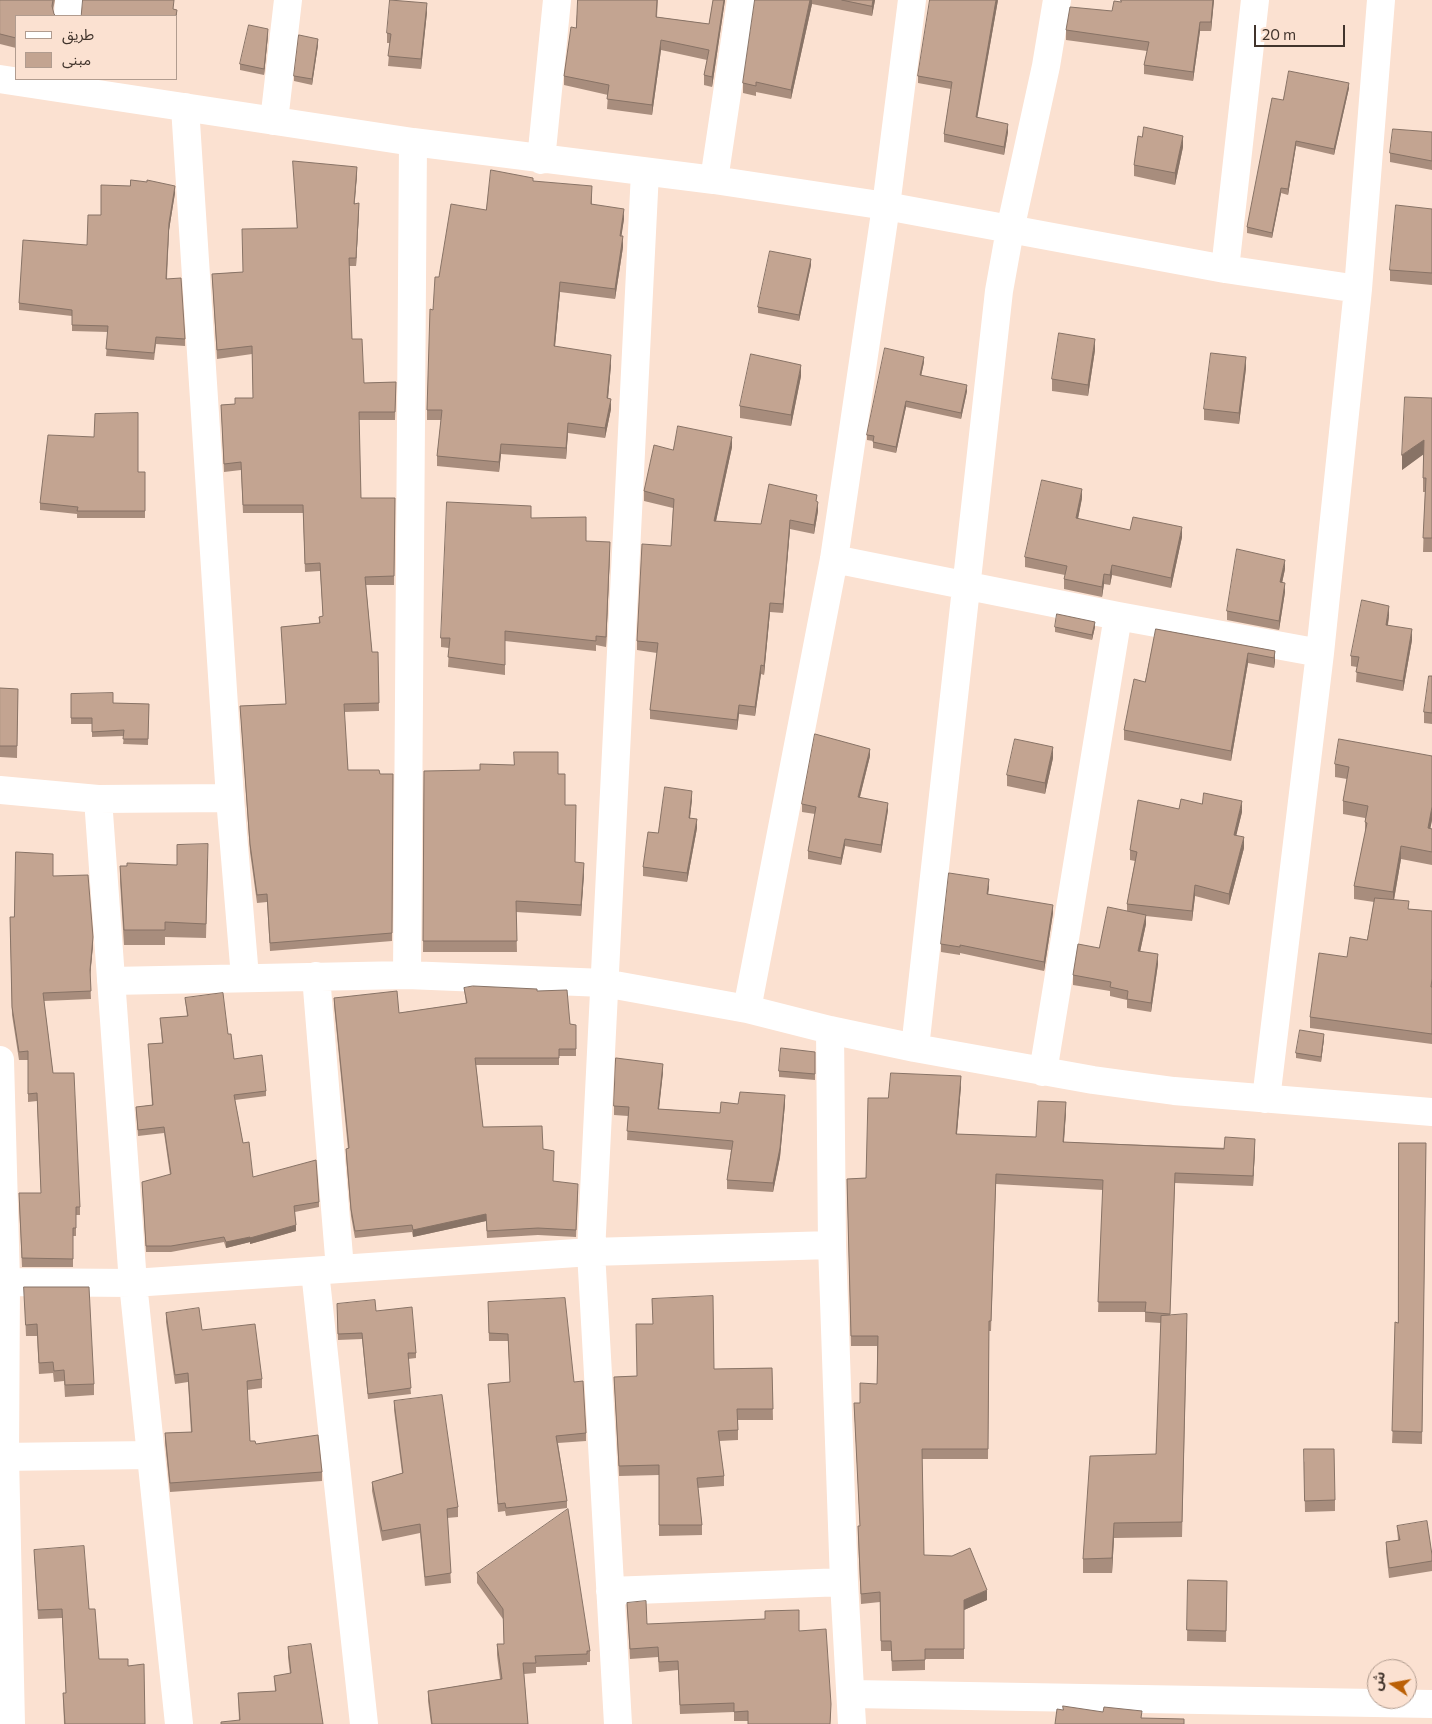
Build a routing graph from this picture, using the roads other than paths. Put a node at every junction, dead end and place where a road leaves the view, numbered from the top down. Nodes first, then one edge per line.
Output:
1 (70, 0) edge
2 (288, 0) edge
3 (557, 0) edge
4 (741, 0) edge
5 (912, 0) edge
6 (1057, 0) edge
7 (1254, 0) edge
8 (1381, 0) edge
9 (68, 15) edge
10 (0, 79) edge
11 (60, 84) edge
12 (185, 107) junction
13 (274, 121) junction
14 (413, 142) junction
15 (541, 160) junction
16 (645, 172) junction
17 (714, 180) junction
18 (886, 206) junction
19 (1010, 230) junction
20 (1225, 269) junction
21 (1358, 289) junction
22 (834, 559) junction
23 (967, 586) junction
24 (1118, 616) junction
25 (1320, 653) junction
26 (0, 790) edge
27 (230, 798) junction
28 (98, 799) junction
29 (407, 974) junction
30 (316, 976) junction
31 (245, 977) junction
32 (111, 981) junction
33 (604, 983) junction
34 (747, 1009) junction
35 (830, 1030) junction
36 (915, 1048) junction
37 (0, 1060) edge
38 (1043, 1072) junction
39 (1266, 1099) junction
40 (1432, 1112) edge
41 (832, 1245) junction
42 (591, 1252) junction
43 (328, 1270) junction
44 (3, 1282) edge
45 (134, 1283) junction
46 (151, 1455) junction
47 (2, 1457) edge
48 (844, 1582) junction
49 (610, 1591) junction
50 (852, 1694) junction
51 (1432, 1704) edge
52 (11, 1724) edge
53 (179, 1724) edge
54 (364, 1724) edge
55 (618, 1724) edge
56 (852, 1724) edge

1 - 9 street
2 - 13 street
3 - 15 street
4 - 17 street
5 - 18 street
6 - 19 street
7 - 20 street
8 - 21 street
10 - 11 street
11 - 12 street
12 - 13 street
12 - 27 street
13 - 14 street
14 - 15 street
14 - 29 street
15 - 16 street
16 - 17 street
16 - 33 street
17 - 18 street
18 - 19 street
18 - 22 street
19 - 20 street
19 - 23 street
20 - 21 street
21 - 25 street
22 - 23 street
22 - 34 street
23 - 24 street
23 - 36 street
24 - 25 street
24 - 38 street
25 - 39 street
26 - 28 street
27 - 28 street
27 - 31 street
28 - 32 street
29 - 30 street
29 - 33 street
30 - 31 street
30 - 43 street
31 - 32 street
32 - 45 street
33 - 34 street
33 - 42 street
34 - 35 street
35 - 36 street
35 - 41 street
36 - 38 street
37 - 44 street
38 - 39 street
39 - 40 street
41 - 42 street
41 - 48 street
42 - 43 street
42 - 49 street
43 - 45 street
43 - 54 street
44 - 45 street
44 - 47 street
45 - 46 street
46 - 47 street
46 - 53 street
47 - 52 street
48 - 49 street
48 - 50 street
49 - 55 street
50 - 51 street
50 - 56 street

